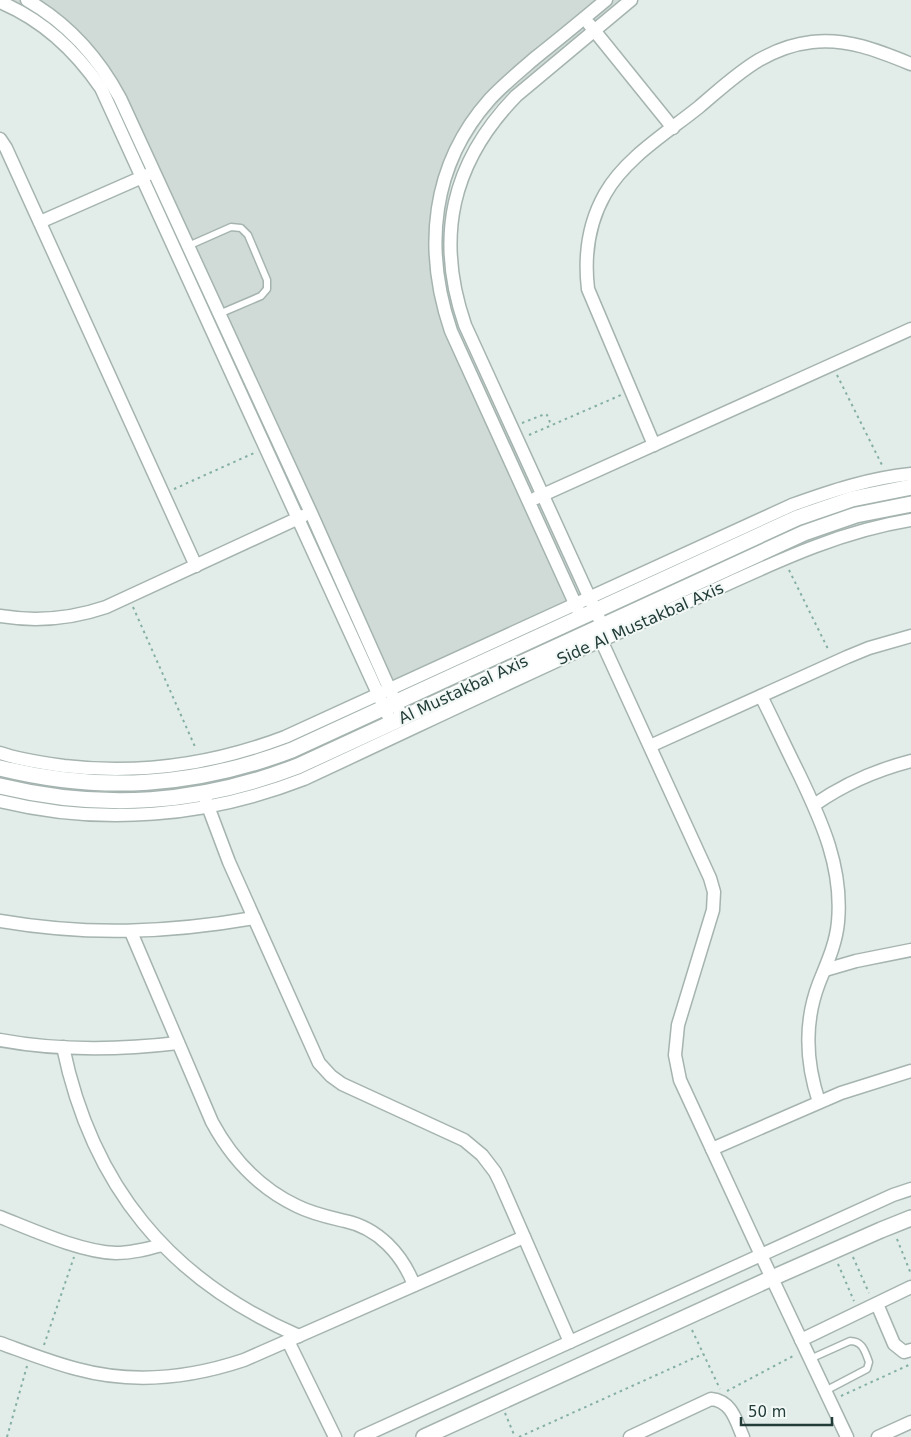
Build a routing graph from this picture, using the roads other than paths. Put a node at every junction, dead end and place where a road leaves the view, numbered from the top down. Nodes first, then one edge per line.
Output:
1 (27, 0) edge
2 (606, 0) edge
3 (631, 0) edge
4 (0, 2) edge
5 (584, 18) junction
6 (594, 31) junction
7 (911, 64) edge
8 (673, 128) junction
9 (0, 139) edge
10 (154, 172) junction
11 (141, 178) junction
12 (40, 222) junction
13 (188, 246) junction
14 (220, 314) junction
15 (911, 329) edge
16 (654, 444) junction
17 (911, 474) edge
18 (911, 487) edge
19 (543, 495) junction
20 (529, 501) junction
21 (911, 504) edge
22 (311, 513) junction
23 (298, 519) junction
24 (911, 520) edge
25 (196, 566) junction
26 (585, 607) junction
27 (0, 616) edge
28 (597, 632) junction
29 (911, 636) edge
30 (761, 696) junction
31 (387, 698) junction
32 (451, 703) junction
33 (396, 720) junction
34 (650, 746) junction
35 (0, 753) edge
36 (911, 760) edge
37 (0, 768) edge
38 (0, 786) edge
39 (0, 801) edge
40 (206, 801) junction
41 (814, 805) junction
42 (254, 918) junction
43 (0, 921) edge
44 (131, 932) junction
45 (911, 950) edge
46 (825, 970) junction
47 (0, 1040) edge
48 (178, 1043) junction
49 (63, 1047) junction
50 (911, 1071) edge
51 (819, 1102) junction
52 (712, 1149) junction
53 (911, 1189) edge
54 (0, 1217) edge
55 (911, 1218) edge
56 (524, 1237) junction
57 (162, 1245) junction
58 (761, 1256) junction
59 (772, 1278) junction
60 (414, 1285) junction
61 (911, 1288) edge
62 (876, 1304) junction
63 (294, 1338) junction
64 (570, 1342) junction
65 (0, 1343) edge
66 (806, 1349) junction
67 (911, 1350) edge
68 (828, 1396) junction
69 (911, 1422) edge
70 (650, 1433) edge
71 (335, 1437) edge
72 (361, 1437) edge
73 (424, 1437) edge
74 (630, 1437) edge
75 (743, 1437) edge
76 (847, 1437) edge
77 (878, 1437) edge

1 - 10 street
2 - 5 street
3 - 6 street
4 - 11 street
5 - 6 street
5 - 20 street
6 - 8 street
6 - 19 street
7 - 8 street
8 - 16 street
9 - 12 street
10 - 11 street
10 - 13 street
11 - 12 street
11 - 23 street
12 - 25 street
13 - 14 street
13 - 14 lane
14 - 22 street
15 - 16 street
16 - 19 street
17 - 26 street
18 - 26 street, Al Mustakbal Axis
19 - 20 street
19 - 26 street
20 - 26 street
21 - 28 street, Al Mustakbal Axis
22 - 23 street
22 - 31 street
23 - 25 street
23 - 31 street
24 - 28 street, Side Al Mustakbal Axis
25 - 27 street
26 - 28 street
26 - 31 street, Al Mustakbal Axis
28 - 32 street, Al Mustakbal Axis
28 - 34 street
29 - 30 street
30 - 34 street
30 - 41 street
31 - 33 street
31 - 35 street
31 - 37 street, Al Mustakbal Axis
32 - 33 street, Al Mustakbal Axis
32 - 40 street
33 - 40 street, Al Mustakbal Axis
34 - 52 street
36 - 41 street
38 - 40 street, Al Mustakbal Axis
39 - 40 street
40 - 42 street
41 - 46 street
42 - 44 street
42 - 56 street
43 - 44 street
44 - 48 street
45 - 46 street
46 - 51 street
47 - 49 street
48 - 49 street
48 - 60 street
49 - 57 street
50 - 51 street
51 - 52 street
52 - 58 street
53 - 58 street
54 - 57 street
55 - 59 street
56 - 60 street
56 - 64 street
57 - 63 street
58 - 59 street
58 - 64 street
59 - 66 street
59 - 73 street
60 - 63 street
61 - 62 street
62 - 66 street
62 - 67 street
63 - 65 street
63 - 71 street
64 - 72 street
66 - 68 street
66 - 68 lane
68 - 76 street
69 - 77 street
70 - 74 street
70 - 75 street

